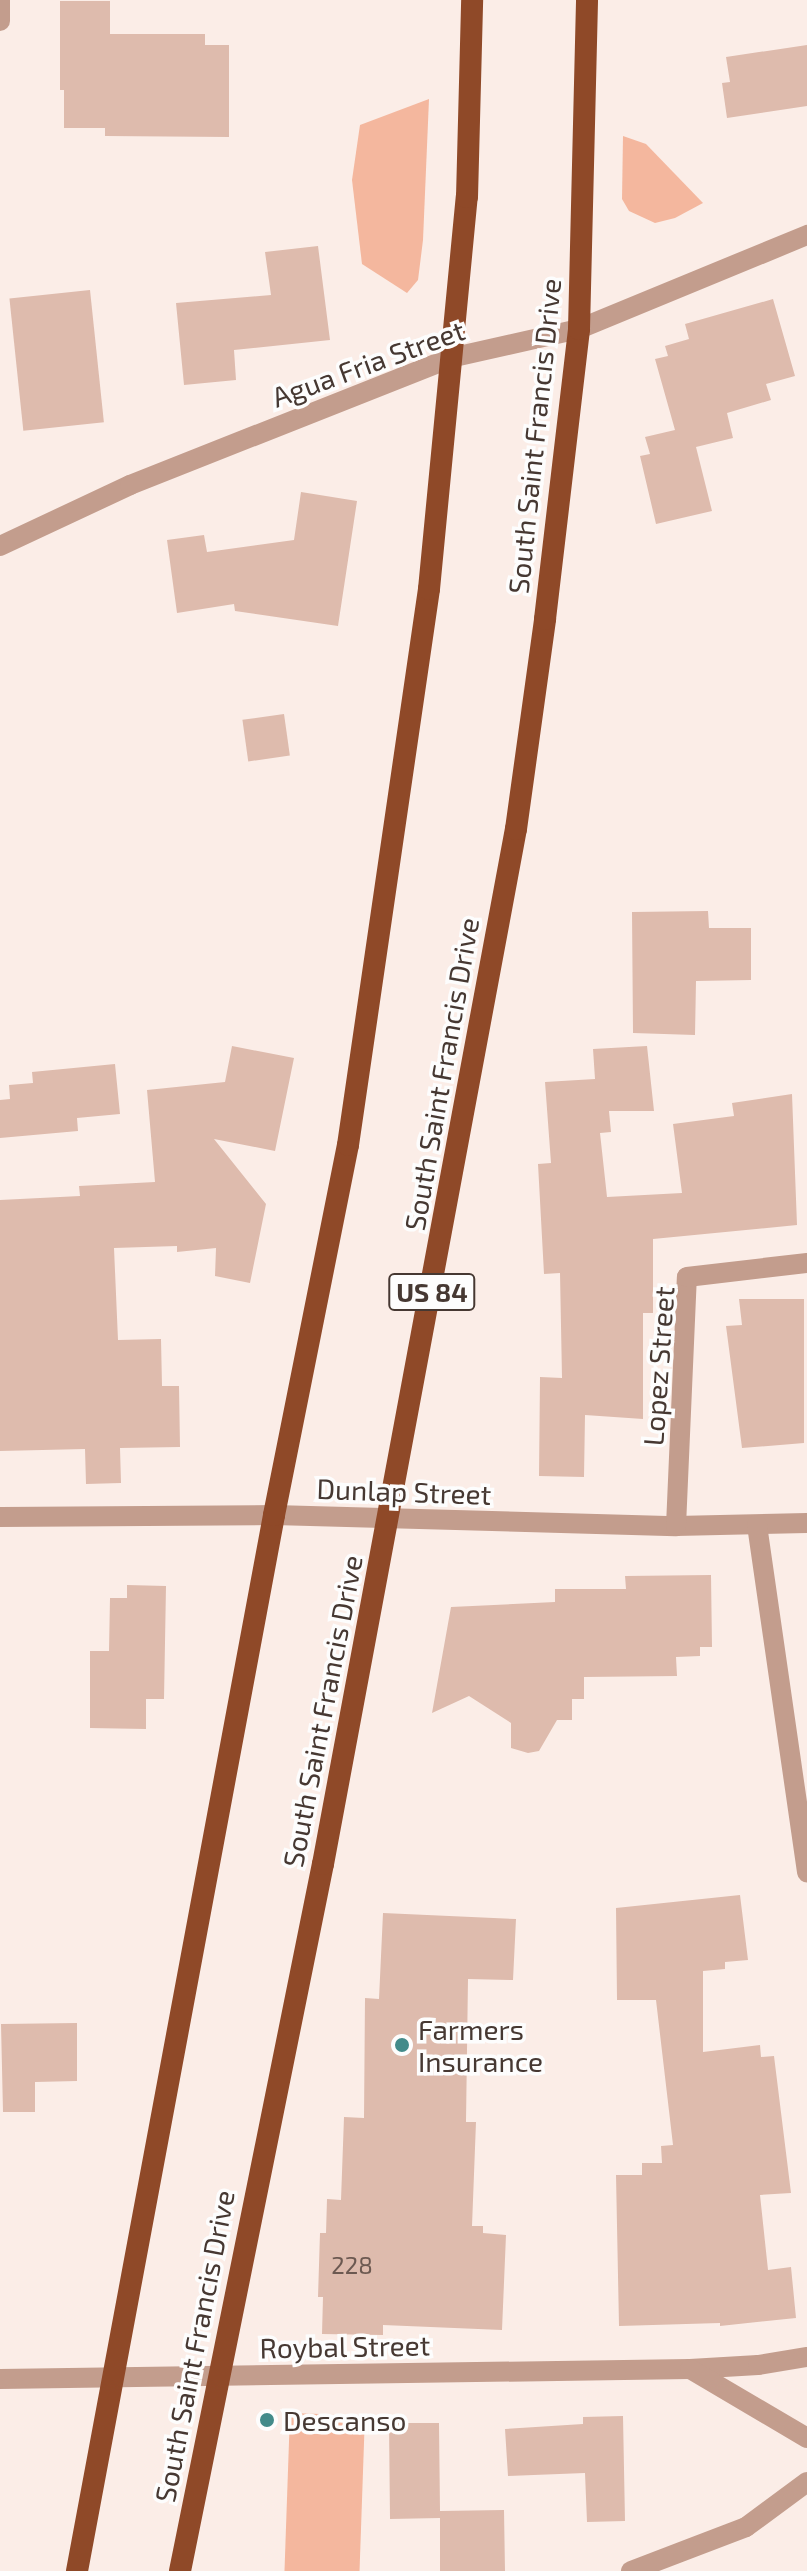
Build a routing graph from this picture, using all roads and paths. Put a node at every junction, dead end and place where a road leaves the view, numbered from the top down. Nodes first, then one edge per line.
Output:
1 (0, 0) edge
2 (472, 0) edge
3 (587, 0) edge
4 (0, 21) edge
5 (807, 235) edge
6 (579, 329) junction
7 (450, 358) junction
8 (0, 546) edge
9 (807, 1263) edge
10 (274, 1515) junction
11 (0, 1517) edge
12 (390, 1519) junction
13 (807, 1523) edge
14 (757, 1525) junction
15 (676, 1526) junction
16 (807, 1872) edge
17 (807, 2357) edge
18 (690, 2369) junction
19 (217, 2376) junction
20 (0, 2379) edge
21 (113, 2380) junction
22 (807, 2438) edge
23 (807, 2482) edge
24 (77, 2571) edge
25 (180, 2571) edge
26 (631, 2571) edge

1 - 4 street
2 - 7 highway
3 - 6 highway, South Saint Francis Drive / US 84
5 - 6 street, Agua Fria Street
6 - 7 street, Agua Fria Street
6 - 12 highway, South Saint Francis Drive / US 84
7 - 8 street, Agua Fria Street
7 - 10 highway
9 - 15 street, Lopez Street
10 - 11 street, Dunlap Street
10 - 12 street, Dunlap Street
10 - 21 highway
12 - 15 street, Dunlap Street
12 - 19 highway, South Saint Francis Drive / US 84
13 - 14 street, Dunlap Street
14 - 15 street, Dunlap Street
14 - 16 street
17 - 18 street, Roybal Street
18 - 19 street, Roybal Street
18 - 22 street
19 - 21 street, Roybal Street
19 - 25 highway, South Saint Francis Drive / US 84
20 - 21 street, Roybal Street
21 - 24 highway
23 - 26 street

